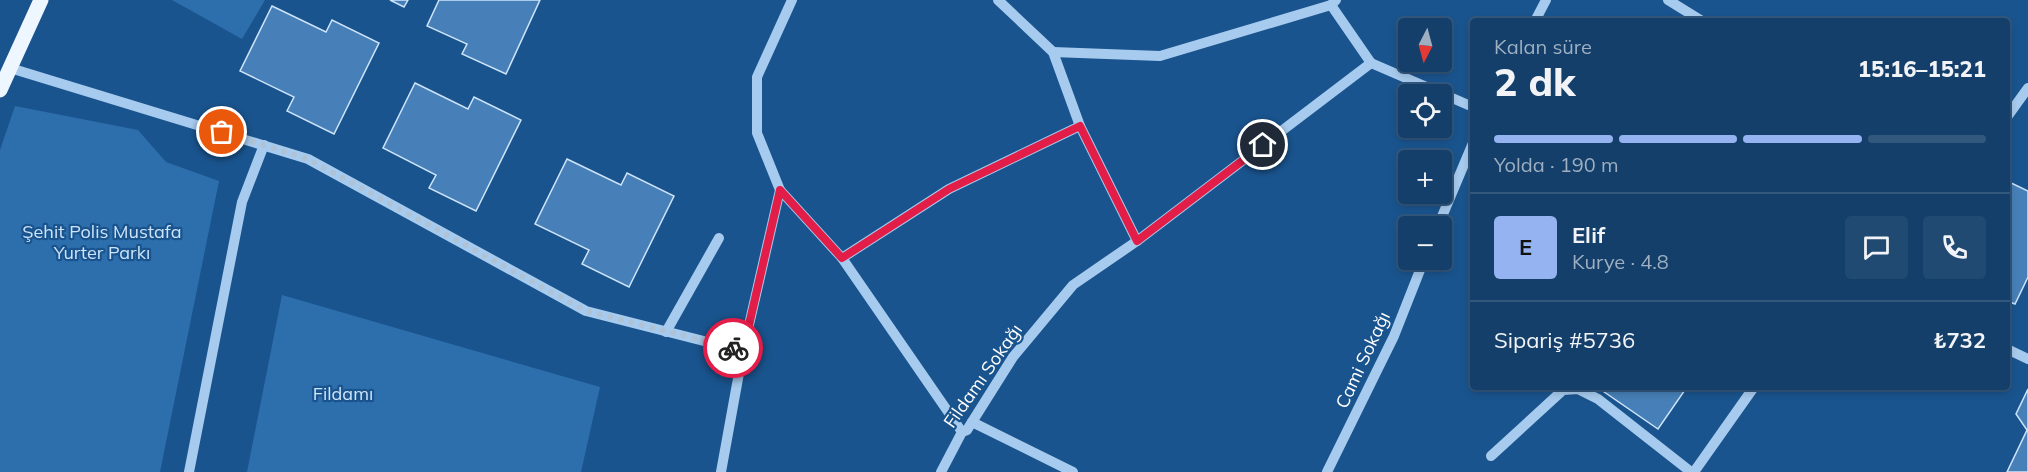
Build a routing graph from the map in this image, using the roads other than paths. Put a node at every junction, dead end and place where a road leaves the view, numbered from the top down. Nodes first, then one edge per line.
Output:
1 (41, 0) edge
2 (792, 0) edge
3 (998, 0) edge
4 (1546, 0) edge
5 (1668, 0) edge
6 (1334, 2) edge
7 (1537, 18) edge
8 (1697, 18) edge
9 (1053, 52) junction
10 (1371, 63) junction
11 (10, 68) junction
12 (2028, 88) edge
13 (0, 90) edge
14 (1470, 106) edge
15 (2010, 113) edge
16 (1080, 126) junction
17 (264, 146) junction
18 (1470, 150) edge
19 (780, 190) junction
20 (1441, 216) edge
21 (719, 238) dead end
22 (1137, 241) junction
23 (842, 258) junction
24 (1420, 270) edge
25 (666, 332) junction
26 (2010, 350) edge
27 (743, 351) junction
28 (2028, 359) edge
29 (1563, 390) edge
30 (1580, 390) edge
31 (1752, 390) edge
32 (972, 422) junction
33 (962, 432) junction
34 (1491, 456) dead end
35 (189, 472) edge
36 (721, 472) edge
37 (941, 472) edge
38 (1073, 472) edge
39 (1327, 472) edge
40 (1693, 472) edge

1 - 11 main road
2 - 19 street
3 - 9 street
4 - 7 street
5 - 8 street
6 - 9 street
6 - 10 street
9 - 16 street
10 - 14 street
10 - 22 street, Fildamı Sokağı
11 - 13 main road
11 - 17 street
12 - 15 street
16 - 22 street
16 - 23 street
17 - 25 street
17 - 35 street
18 - 20 street
19 - 23 street
19 - 27 street
21 - 25 street
22 - 32 street, Fildamı Sokağı
23 - 33 street
24 - 39 street, Cami Sokağı
25 - 27 street
26 - 28 street
27 - 36 street
29 - 34 street
30 - 40 street
31 - 40 street
32 - 33 street, Fildamı Sokağı
32 - 38 street
33 - 37 street, Fildamı Sokağı

